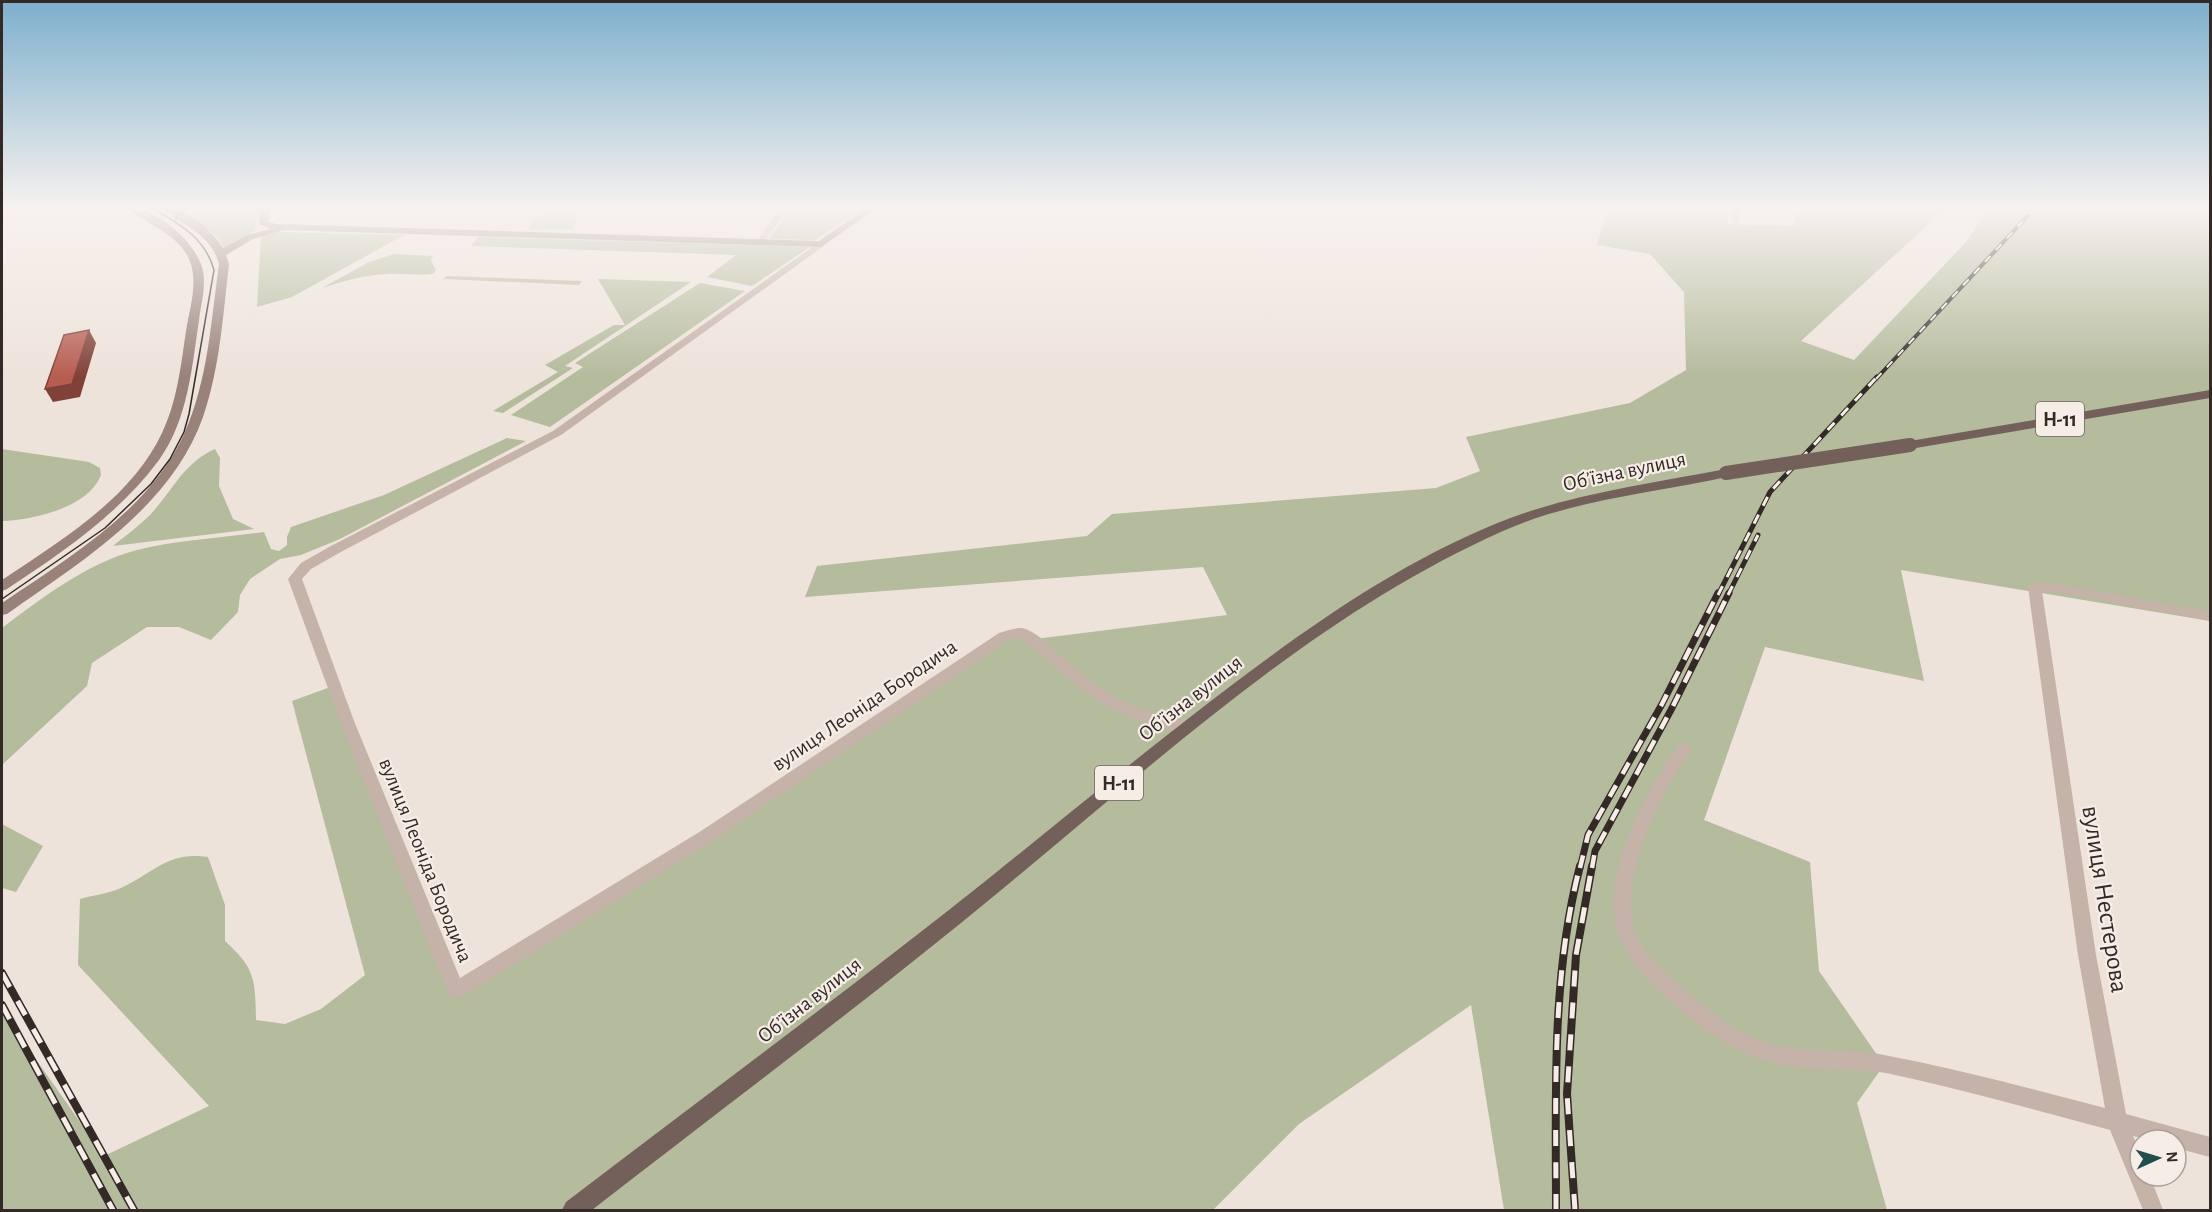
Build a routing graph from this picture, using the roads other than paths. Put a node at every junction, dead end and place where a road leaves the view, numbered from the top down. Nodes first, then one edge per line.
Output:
1 (197, 264) edge
2 (224, 264) edge
3 (794, 264) edge
4 (2211, 394) edge
5 (2, 586) edge
6 (2, 610) edge
7 (2211, 616) edge
8 (1191, 724) junction
9 (1684, 748) dead end
10 (2117, 1121) junction
11 (2211, 1147) edge
12 (574, 1210) edge
13 (2153, 1210) edge

1 - 5 main road
2 - 6 main road
3 - 8 street, вулиця Леоніда Бородича
4 - 8 main road, Обʼїзна вулиця / Н-11, bridge
7 - 10 street, вулиця Нестерова
8 - 12 main road, Обʼїзна вулиця / Н-11
9 - 10 street
10 - 11 street
10 - 13 street, вулиця Нестерова

